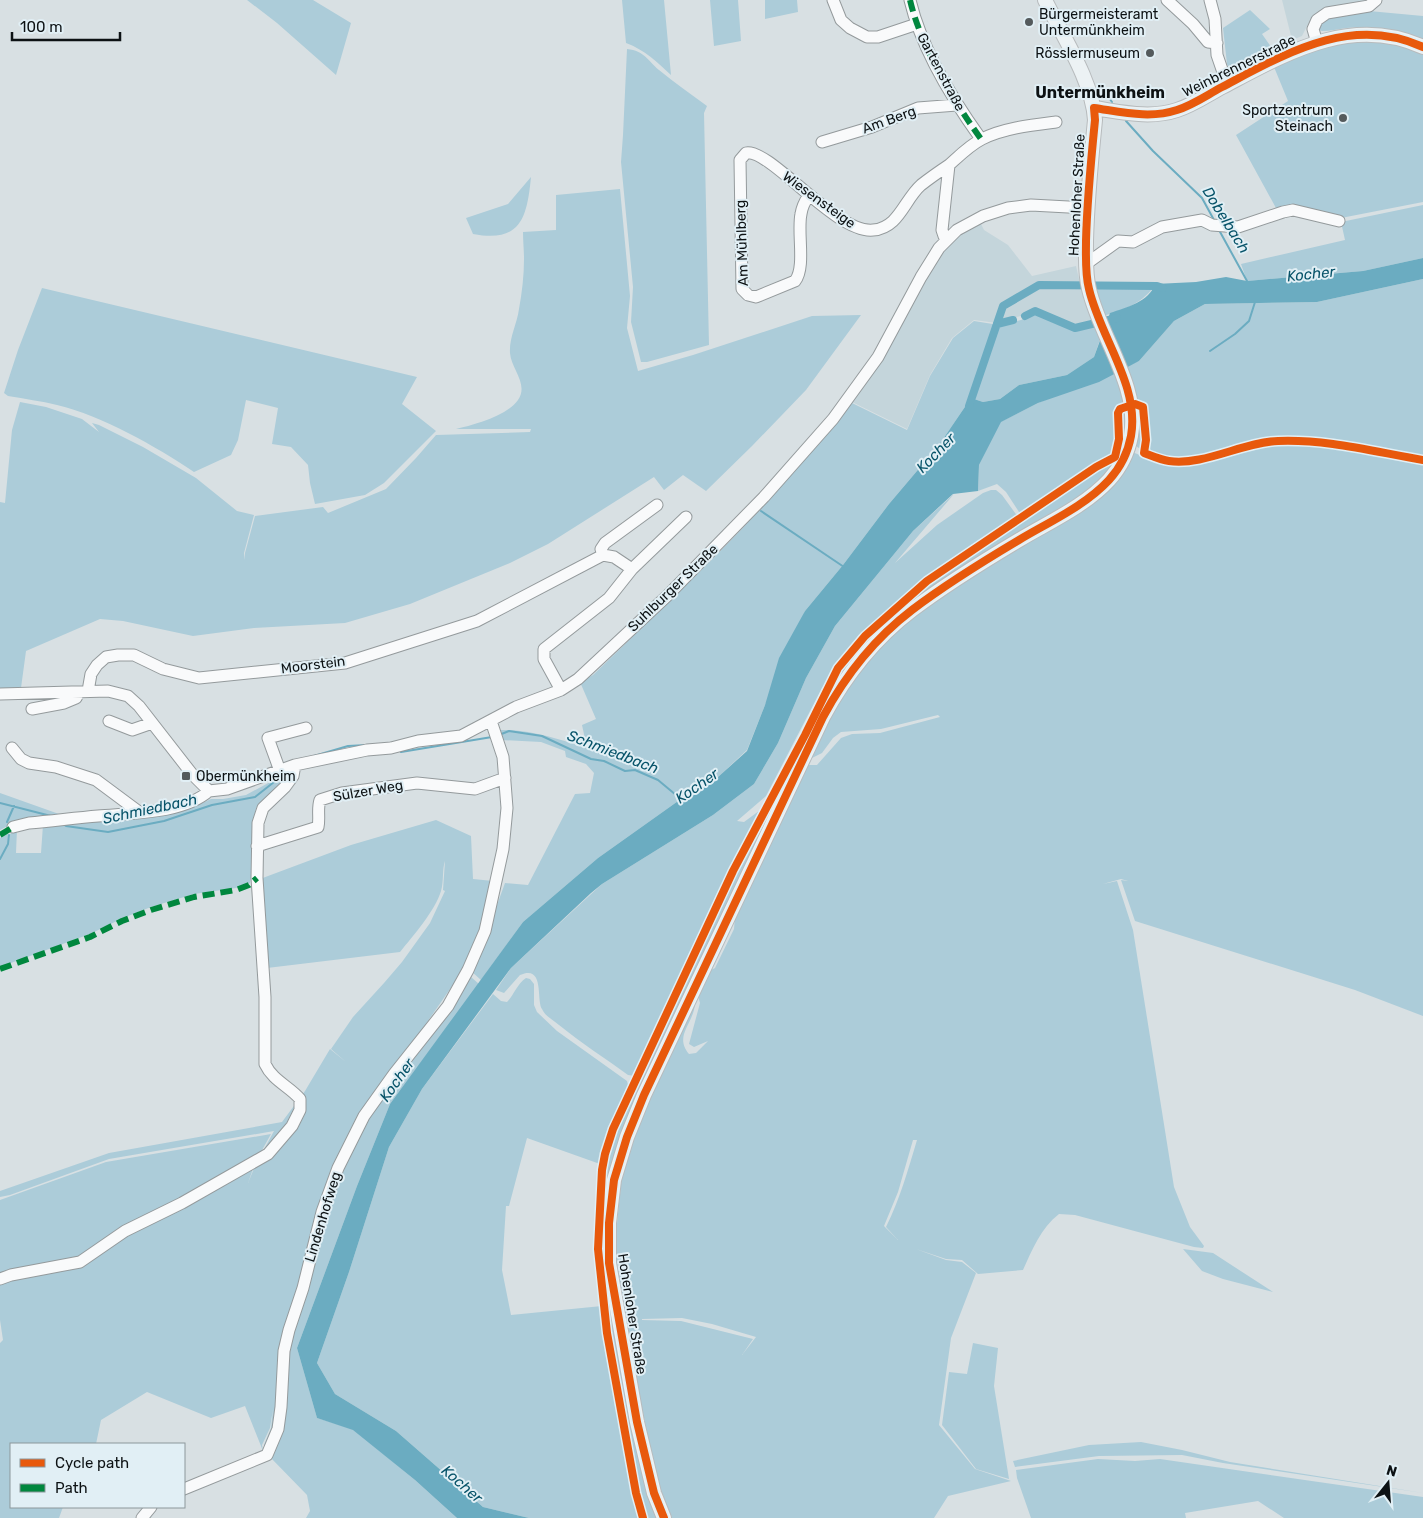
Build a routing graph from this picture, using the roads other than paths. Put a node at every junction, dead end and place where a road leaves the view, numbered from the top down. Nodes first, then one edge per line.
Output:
1 (834, 0) edge
2 (910, 0) edge
3 (1045, 0) edge
4 (1167, 0) edge
5 (1210, 0) edge
6 (1376, 0) edge
7 (917, 24) junction
8 (1216, 43) junction
9 (1317, 43) junction
10 (1423, 47) edge
11 (1227, 84) junction
12 (957, 106) junction
13 (1094, 108) junction
14 (1056, 122) dead end
15 (981, 139) junction
16 (822, 142) dead end
17 (757, 155) joint
18 (949, 165) junction
19 (809, 195) junction
20 (1086, 208) junction
21 (1339, 220) dead end
22 (947, 240) junction
23 (1086, 270) junction
24 (657, 505) dead end
25 (686, 517) dead end
26 (602, 555) junction
27 (632, 569) junction
28 (561, 690) junction
29 (84, 692) junction
30 (0, 694) edge
31 (32, 709) dead end
32 (109, 721) dead end
33 (152, 723) junction
34 (306, 728) dead end
35 (494, 731) junction
36 (12, 748) dead end
37 (295, 765) junction
38 (280, 771) junction
39 (505, 778) junction
40 (209, 791) junction
41 (139, 812) junction
42 (13, 826) dead end
43 (257, 846) junction
44 (0, 1279) edge
45 (185, 1489) edge
46 (150, 1508) edge
47 (142, 1518) edge
48 (664, 1518) edge

1 - 7 street
2 - 7 street, Gartenstraße
3 - 13 main road, Hohenloher Straße
4 - 8 street
5 - 8 street
6 - 9 street
7 - 12 street, Gartenstraße
8 - 11 street
9 - 10 main road, Weinbrennerstraße
9 - 11 main road, Weinbrennerstraße
11 - 13 main road, Weinbrennerstraße
12 - 15 street, Gartenstraße
12 - 16 street, Am Berg
13 - 20 main road, Hohenloher Straße
14 - 15 street
15 - 18 street
17 - 19 street, Wiesensteige
17 - 19 street, Am Mühlberg
18 - 19 street, Wiesensteige
18 - 22 street
20 - 22 street, Suhlburger Straße
20 - 23 main road, Hohenloher Straße
21 - 23 street
22 - 28 street, Suhlburger Straße
23 - 48 main road, Hohenloher Straße
24 - 26 street, Moorstein
25 - 27 street
26 - 27 street
26 - 29 street, Moorstein
27 - 28 street
28 - 35 street, Suhlburger Straße
29 - 30 street
29 - 31 street
29 - 33 street
32 - 33 street
33 - 40 street
34 - 38 street
35 - 37 street, Suhlburger Straße
35 - 39 street, Lindenhofweg
36 - 41 street
37 - 38 street, Suhlburger Straße
37 - 43 street
38 - 40 street, Suhlburger Straße
39 - 43 street, Sülzer Weg
39 - 45 street, Lindenhofweg
40 - 41 street, Suhlburger Straße
41 - 42 street, Suhlburger Straße
43 - 44 street
46 - 47 street

